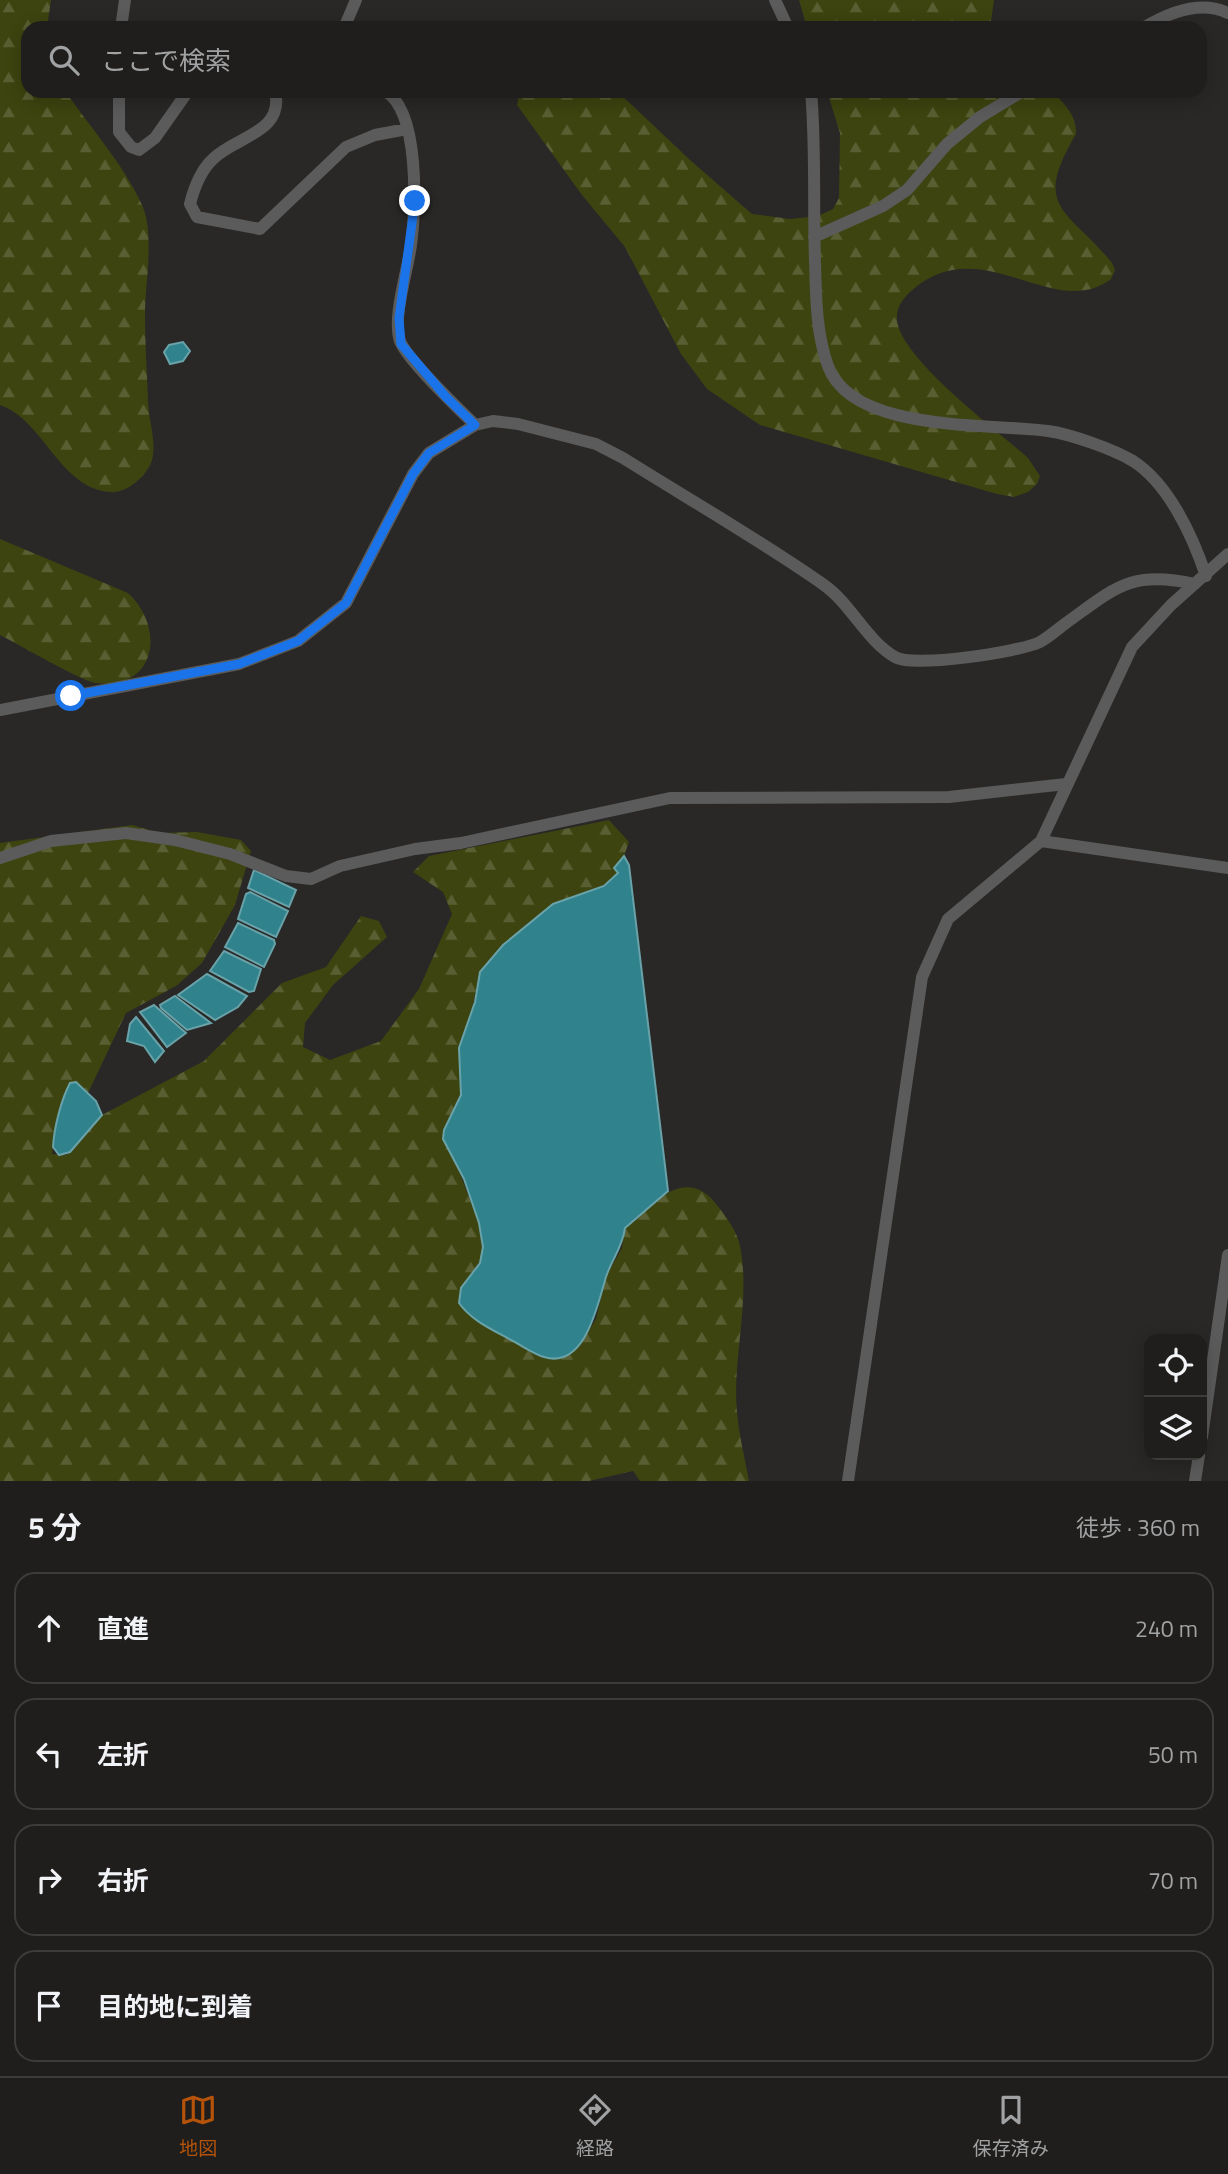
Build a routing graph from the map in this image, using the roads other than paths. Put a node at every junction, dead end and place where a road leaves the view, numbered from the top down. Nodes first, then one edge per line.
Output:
1 (125, 0) edge
2 (356, 0) edge
3 (775, 0) edge
4 (1228, 13) edge
5 (122, 21) edge
6 (347, 21) edge
7 (785, 21) edge
8 (1159, 21) edge
9 (119, 98) edge
10 (183, 98) edge
11 (275, 98) edge
12 (392, 98) edge
13 (811, 98) edge
14 (1011, 98) edge
15 (407, 129) junction
16 (814, 237) junction
17 (475, 425) junction
18 (1228, 554) edge
19 (1200, 580) junction
20 (0, 710) edge
21 (1066, 784) junction
22 (1041, 841) junction
23 (0, 858) edge
24 (1228, 868) edge
25 (1228, 1255) edge
26 (1207, 1402) edge
27 (1198, 1460) edge
28 (848, 1481) edge
29 (1195, 1481) edge

1 - 5 street
2 - 6 street
3 - 7 street
4 - 8 street
9 - 10 street
11 - 15 street
12 - 15 street
13 - 16 street
14 - 16 street
15 - 17 street
16 - 19 street
17 - 19 street
17 - 20 street
18 - 19 street
19 - 21 street
21 - 22 street
21 - 23 street
22 - 24 street
22 - 28 street
25 - 26 street
27 - 29 street

